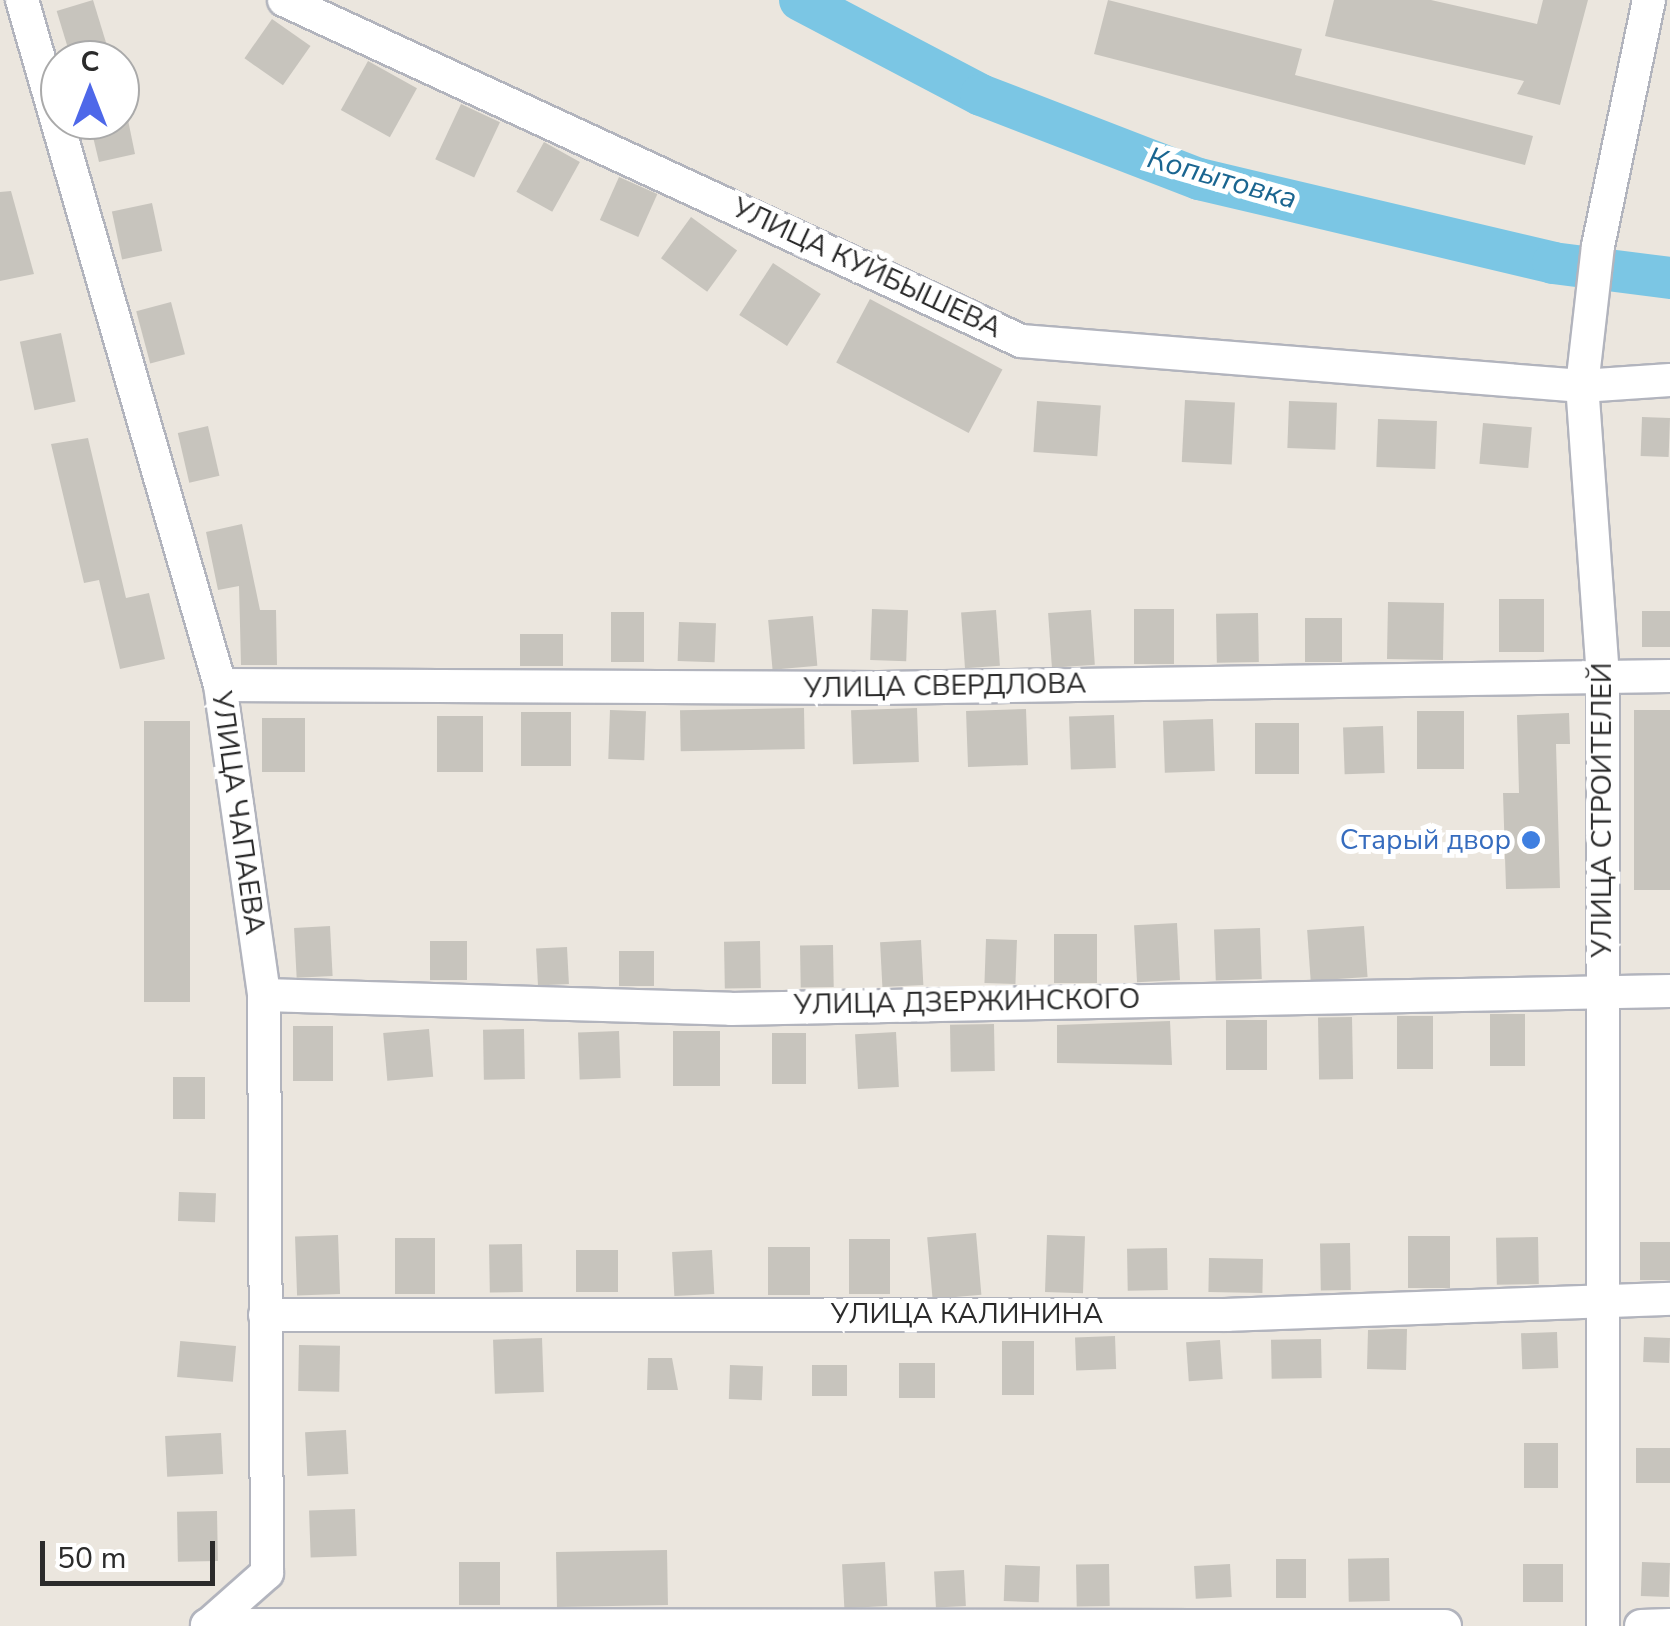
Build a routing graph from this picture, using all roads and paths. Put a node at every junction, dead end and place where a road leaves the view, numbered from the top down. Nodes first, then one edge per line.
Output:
1 (22, 0) edge
2 (284, 0) edge
3 (1649, 0) edge
4 (1670, 380) edge
5 (1582, 386) junction
6 (1603, 676) junction
7 (1670, 676) edge
8 (220, 685) junction
9 (1603, 991) junction
10 (1670, 991) edge
11 (264, 995) junction
12 (1606, 1300) junction
13 (1670, 1300) edge
14 (264, 1315) junction
15 (1670, 1625) edge
16 (207, 1626) edge
17 (1445, 1626) edge
18 (1603, 1626) edge
19 (1641, 1626) edge

1 - 8 street, УЛИЦА ЧАПАЕВА
2 - 5 street, УЛИЦА КУЙБЫШЕВА
3 - 5 street, УЛИЦА СТРОИТЕЛЕЙ
4 - 5 street, УЛИЦА КУЙБЫШЕВА
5 - 6 street, УЛИЦА СТРОИТЕЛЕЙ
6 - 7 street, УЛИЦА СВЕРДЛОВА
6 - 8 street, УЛИЦА СВЕРДЛОВА
6 - 9 street, УЛИЦА СТРОИТЕЛЕЙ
8 - 11 street, УЛИЦА ЧАПАЕВА
9 - 10 street, УЛИЦА ДЗЕРЖИНСКОГО
9 - 11 street, УЛИЦА ДЗЕРЖИНСКОГО
9 - 12 street, УЛИЦА СТРОИТЕЛЕЙ
11 - 14 street, УЛИЦА ЧАПАЕВА
12 - 13 street, УЛИЦА КАЛИНИНА
12 - 14 street, УЛИЦА КАЛИНИНА
12 - 18 street, УЛИЦА СТРОИТЕЛЕЙ
14 - 16 street, УЛИЦА ЧАПАЕВА
15 - 19 street
16 - 17 street

